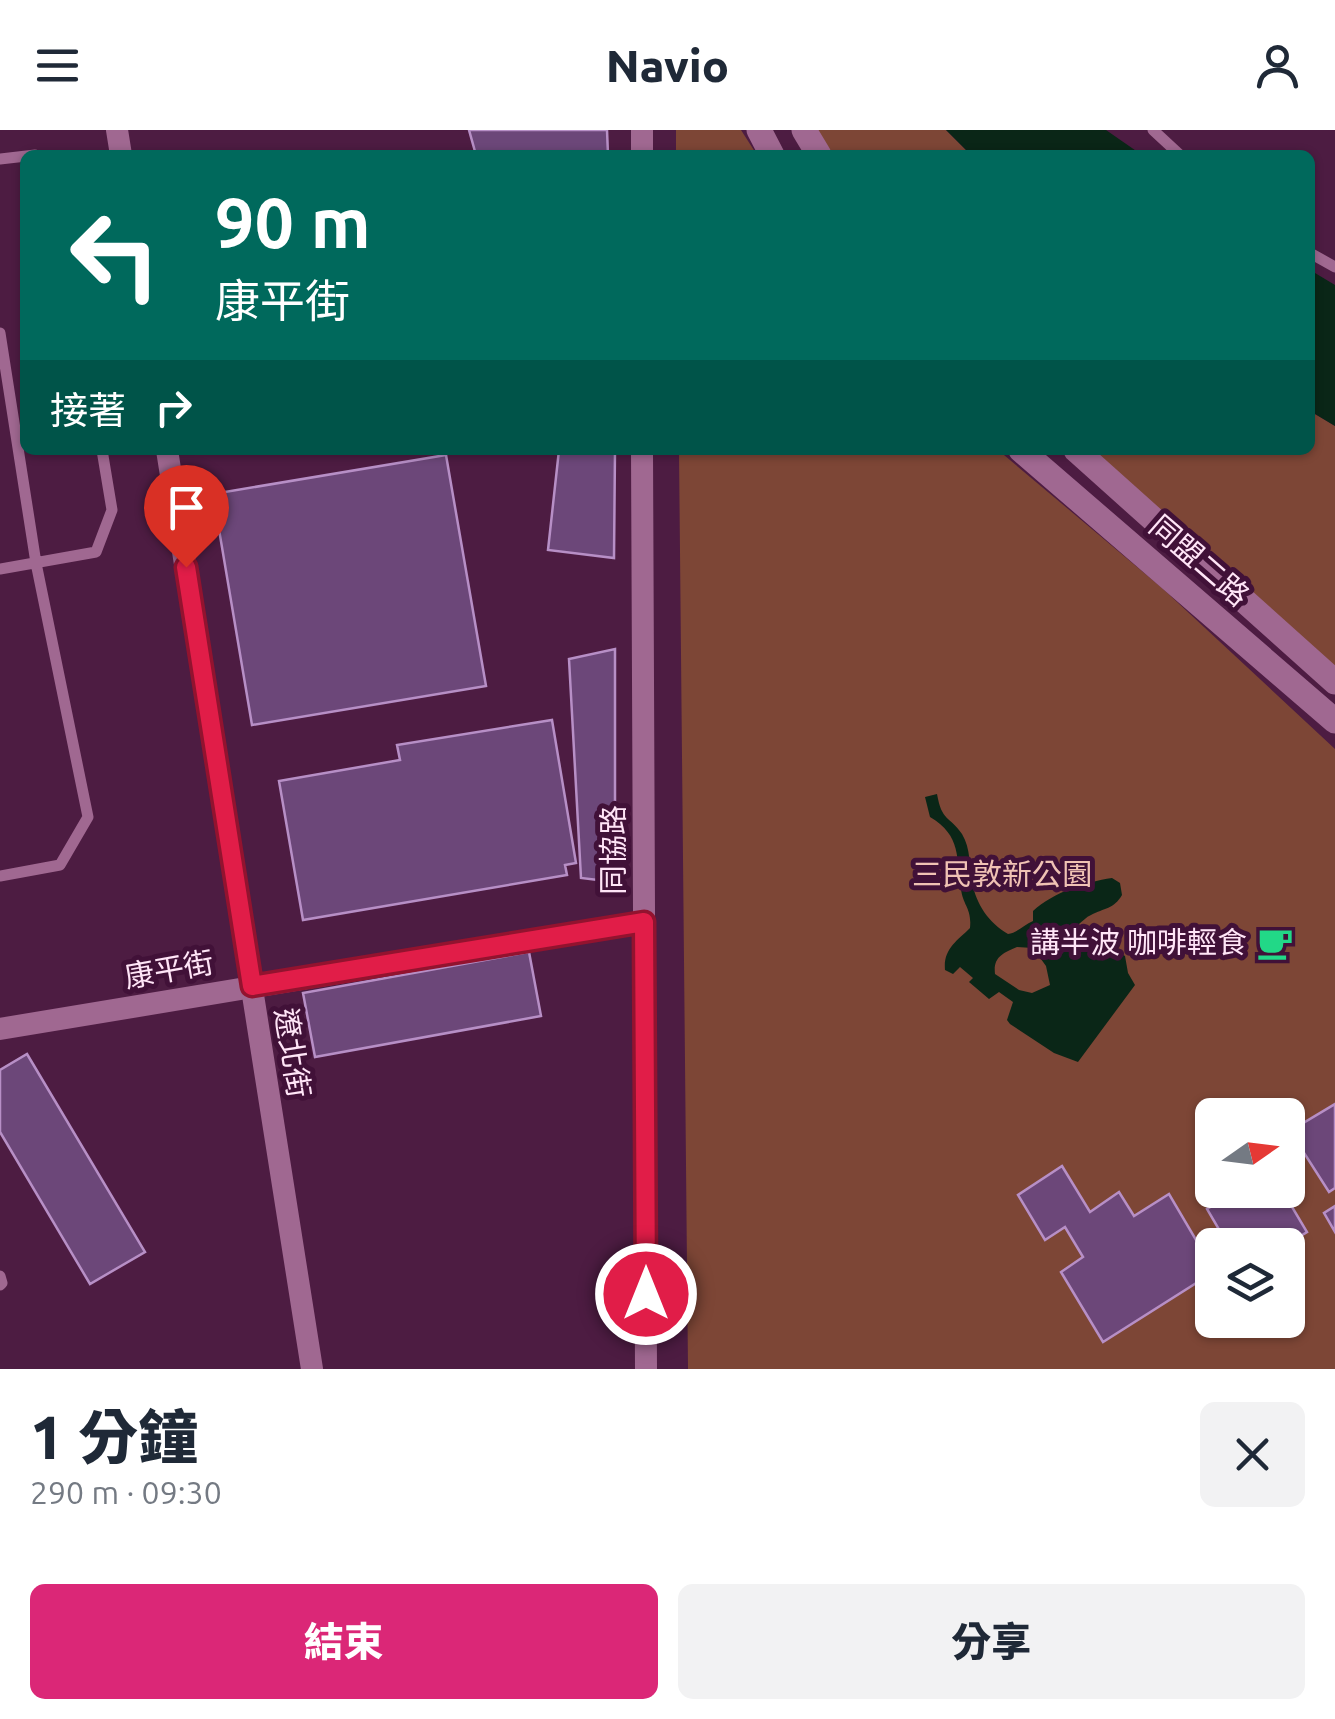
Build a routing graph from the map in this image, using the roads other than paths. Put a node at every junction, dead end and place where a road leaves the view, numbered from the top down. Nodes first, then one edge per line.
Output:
1 (1154, 130) edge
2 (1175, 150) edge
3 (0, 334) edge
4 (103, 455) edge
5 (174, 455) edge
6 (642, 455) edge
7 (1027, 455) edge
8 (1082, 455) edge
9 (36, 563) junction
10 (0, 569) edge
11 (1335, 682) edge
12 (1335, 720) edge
13 (0, 876) edge
14 (644, 922) junction
15 (252, 986) junction
16 (0, 1029) edge
17 (0, 1276) edge
18 (0, 1285) edge
19 (312, 1369) edge
20 (646, 1369) edge

1 - 2 lane
3 - 9 lane
4 - 9 lane
5 - 15 street, 遼北街
6 - 14 street, 同協路
7 - 12 street, 同盟二路
8 - 11 street, 同盟二路
9 - 10 lane
9 - 13 lane
14 - 15 street, 康平街
14 - 20 street, 同協路
15 - 16 street, 康平街
15 - 19 street, 遼北街
17 - 18 lane

